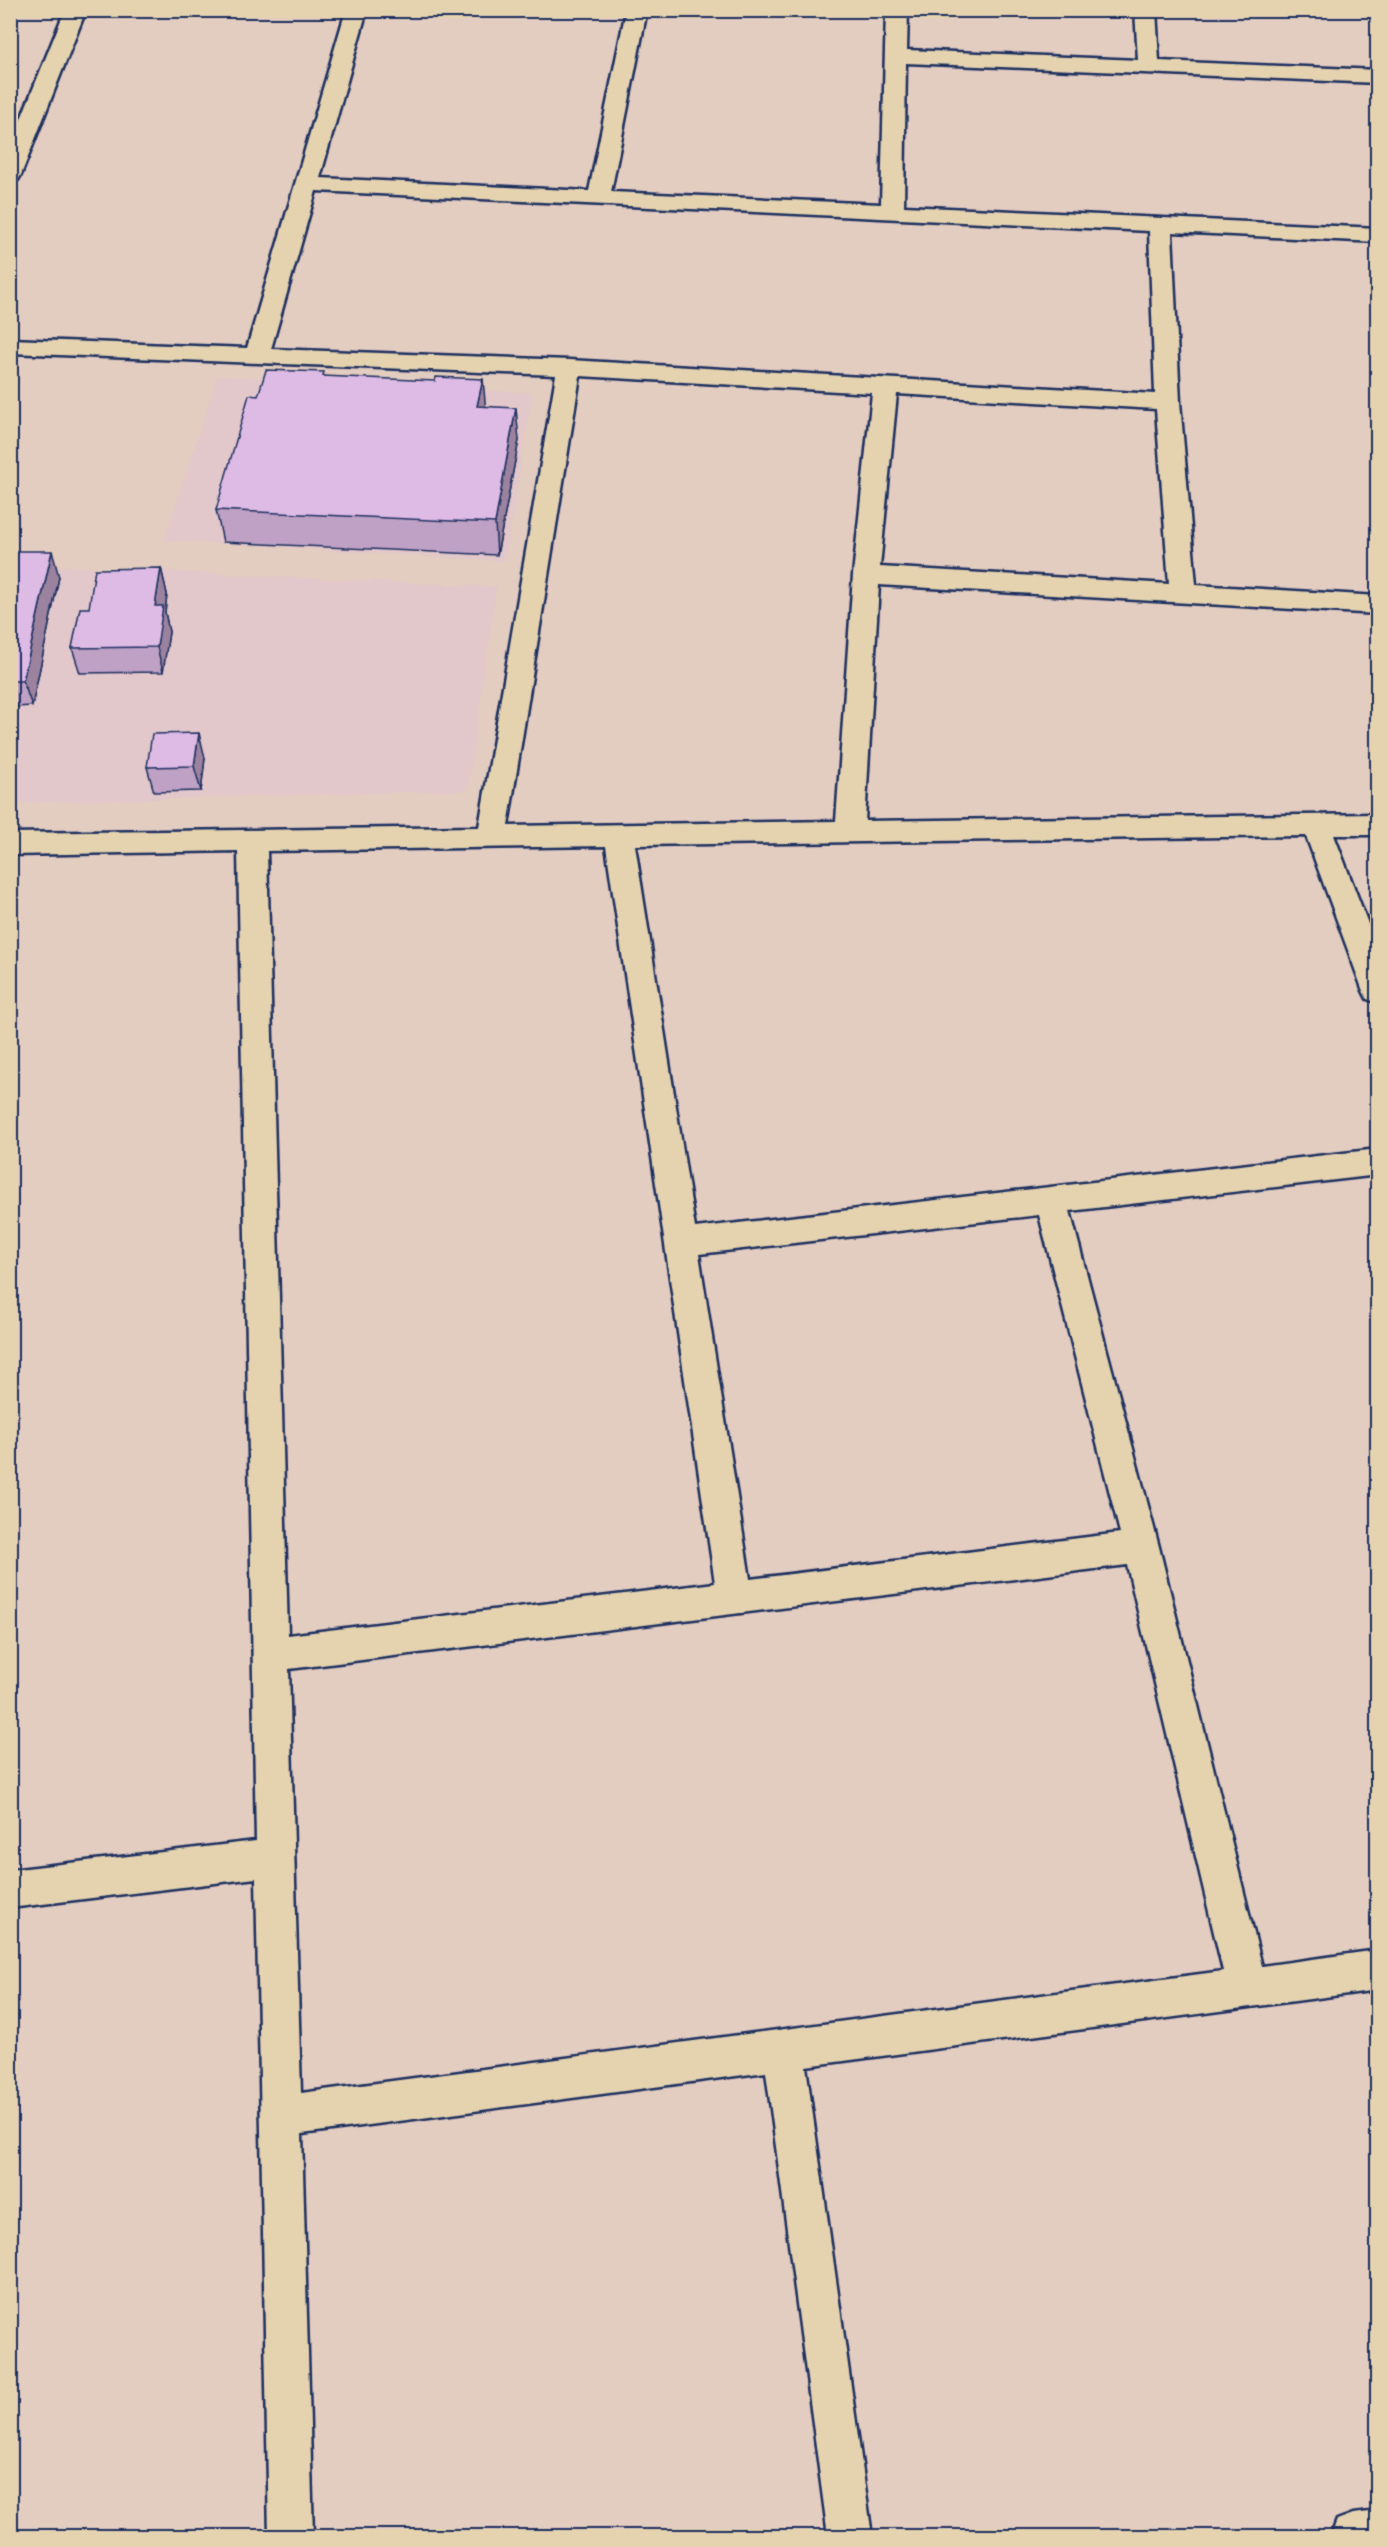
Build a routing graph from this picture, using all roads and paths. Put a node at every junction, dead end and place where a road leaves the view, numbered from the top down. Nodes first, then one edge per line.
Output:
1 (76, 10) edge
2 (357, 10) edge
3 (637, 10) edge
4 (897, 10) edge
5 (1145, 10) edge
6 (895, 56) junction
7 (1149, 66) junction
8 (1377, 77) edge
9 (10, 175) edge
10 (307, 184) junction
11 (599, 196) junction
12 (892, 211) junction
13 (1160, 226) junction
14 (1377, 235) edge
15 (10, 346) edge
16 (257, 354) junction
17 (569, 368) junction
18 (885, 387) junction
19 (1168, 402) junction
20 (866, 575) junction
21 (1183, 594) junction
22 (1377, 604) edge
23 (1377, 824) edge
24 (1316, 825) junction
25 (850, 832) junction
26 (620, 835) junction
27 (492, 837) junction
28 (252, 841) junction
29 (10, 844) edge
30 (1377, 991) edge
31 (1377, 1162) edge
32 (1051, 1200) junction
33 (681, 1243) junction
34 (1141, 1547) junction
35 (735, 1597) junction
36 (271, 1654) junction
37 (276, 1857) junction
38 (10, 1889) edge
39 (1377, 1970) edge
40 (1247, 1988) junction
41 (783, 2049) junction
42 (282, 2116) junction
43 (1377, 2533) edge
44 (291, 2536) edge
45 (850, 2536) edge
46 (1353, 2536) edge

1 - 9 street
2 - 10 street
3 - 11 street
4 - 6 street
5 - 7 street
6 - 7 street
6 - 12 street
7 - 8 street
10 - 11 street
10 - 16 street
11 - 12 street
12 - 13 street
13 - 14 street
13 - 19 street
15 - 16 street
16 - 17 street
17 - 18 street
17 - 27 street
18 - 19 street
18 - 20 street
19 - 21 street
20 - 21 street
20 - 25 street
21 - 22 street
23 - 24 street
24 - 25 street
24 - 30 street
25 - 26 street
26 - 27 street
26 - 33 street
27 - 28 street
28 - 29 street
28 - 36 street
31 - 32 street
32 - 33 street
32 - 34 street
33 - 35 street
34 - 35 street
34 - 40 street
35 - 36 street
36 - 37 street
37 - 38 street
37 - 42 street
39 - 40 street
40 - 41 street
41 - 42 street
41 - 45 street
42 - 44 street
43 - 46 street

